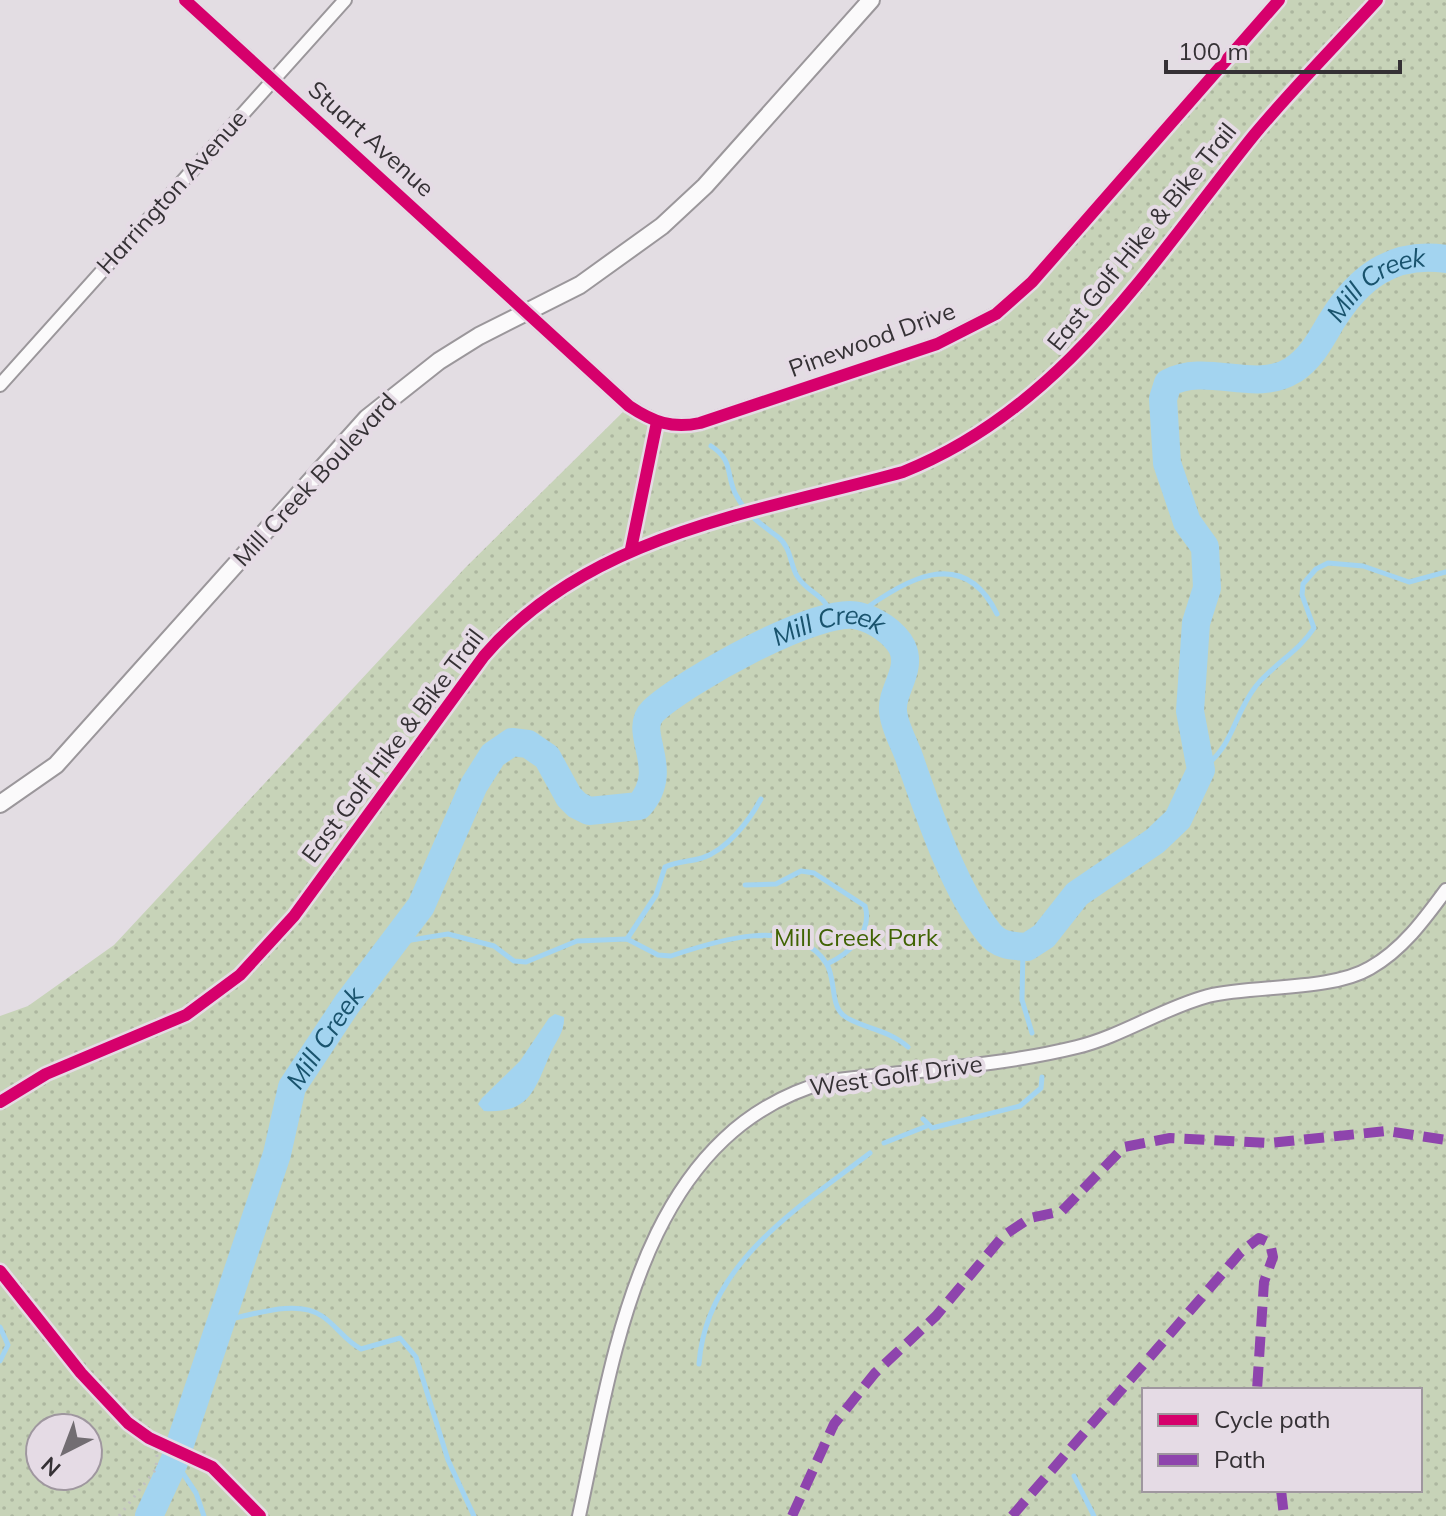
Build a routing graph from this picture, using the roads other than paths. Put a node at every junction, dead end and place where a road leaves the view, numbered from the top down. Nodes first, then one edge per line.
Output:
1 (185, 0) edge
2 (345, 0) edge
3 (871, 0) edge
4 (1279, 0) edge
5 (273, 80) junction
6 (527, 312) junction
7 (0, 385) edge
8 (0, 804) edge
9 (1446, 890) edge
10 (579, 1516) edge

1 - 5 street, Stuart Avenue
2 - 5 street, Harrington Avenue
3 - 6 street, Mill Creek Boulevard
4 - 6 street, Pinewood Drive
5 - 6 street, Stuart Avenue
5 - 7 street, Harrington Avenue
6 - 8 street, Mill Creek Boulevard
9 - 10 street, West Golf Drive

